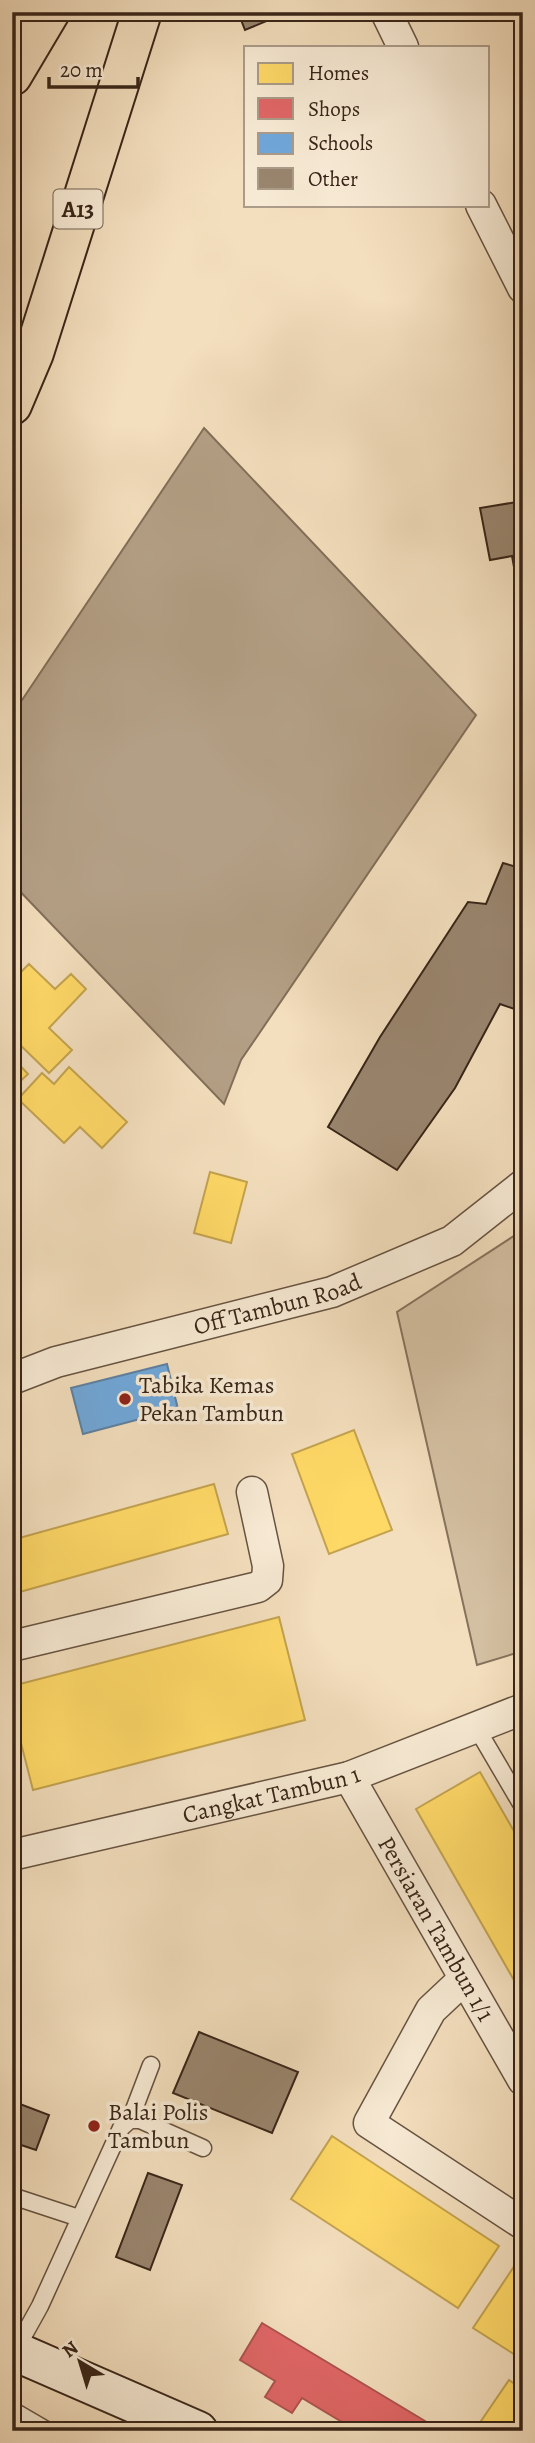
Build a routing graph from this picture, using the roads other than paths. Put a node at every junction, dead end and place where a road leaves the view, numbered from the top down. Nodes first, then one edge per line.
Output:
1 (50, 12) edge
2 (142, 12) edge
3 (386, 12) edge
4 (403, 46) edge
5 (12, 76) edge
6 (482, 206) edge
7 (54, 284) junction
8 (523, 288) edge
9 (12, 320) edge
10 (12, 405) edge
11 (523, 1185) edge
12 (12, 1379) edge
13 (252, 1492) dead end
14 (12, 1646) edge
15 (523, 1709) edge
16 (476, 1727) junction
17 (349, 1777) junction
18 (523, 1807) edge
19 (12, 1855) edge
20 (464, 1979) junction
21 (151, 2065) dead end
22 (523, 2080) edge
23 (131, 2120) junction
24 (203, 2148) dead end
25 (12, 2196) edge
26 (79, 2218) junction
27 (523, 2224) edge
28 (14, 2351) edge
29 (12, 2410) edge
30 (48, 2431) edge
31 (198, 2431) edge

1 - 5 main road
2 - 7 main road, A13
3 - 4 street
6 - 8 street
7 - 9 main road
7 - 10 main road, A13
11 - 12 street, Off Tambun Road
13 - 14 street
15 - 16 street, Cangkat Tambun 1
16 - 17 street, Cangkat Tambun 1
16 - 18 lane
17 - 19 street, Cangkat Tambun 1
17 - 20 street, Persiaran Tambun 1/1
20 - 22 street, Persiaran Tambun 1/1
20 - 27 street
21 - 23 lane
23 - 24 lane
23 - 26 lane
25 - 26 lane
26 - 28 lane
28 - 31 main road
29 - 30 lane

